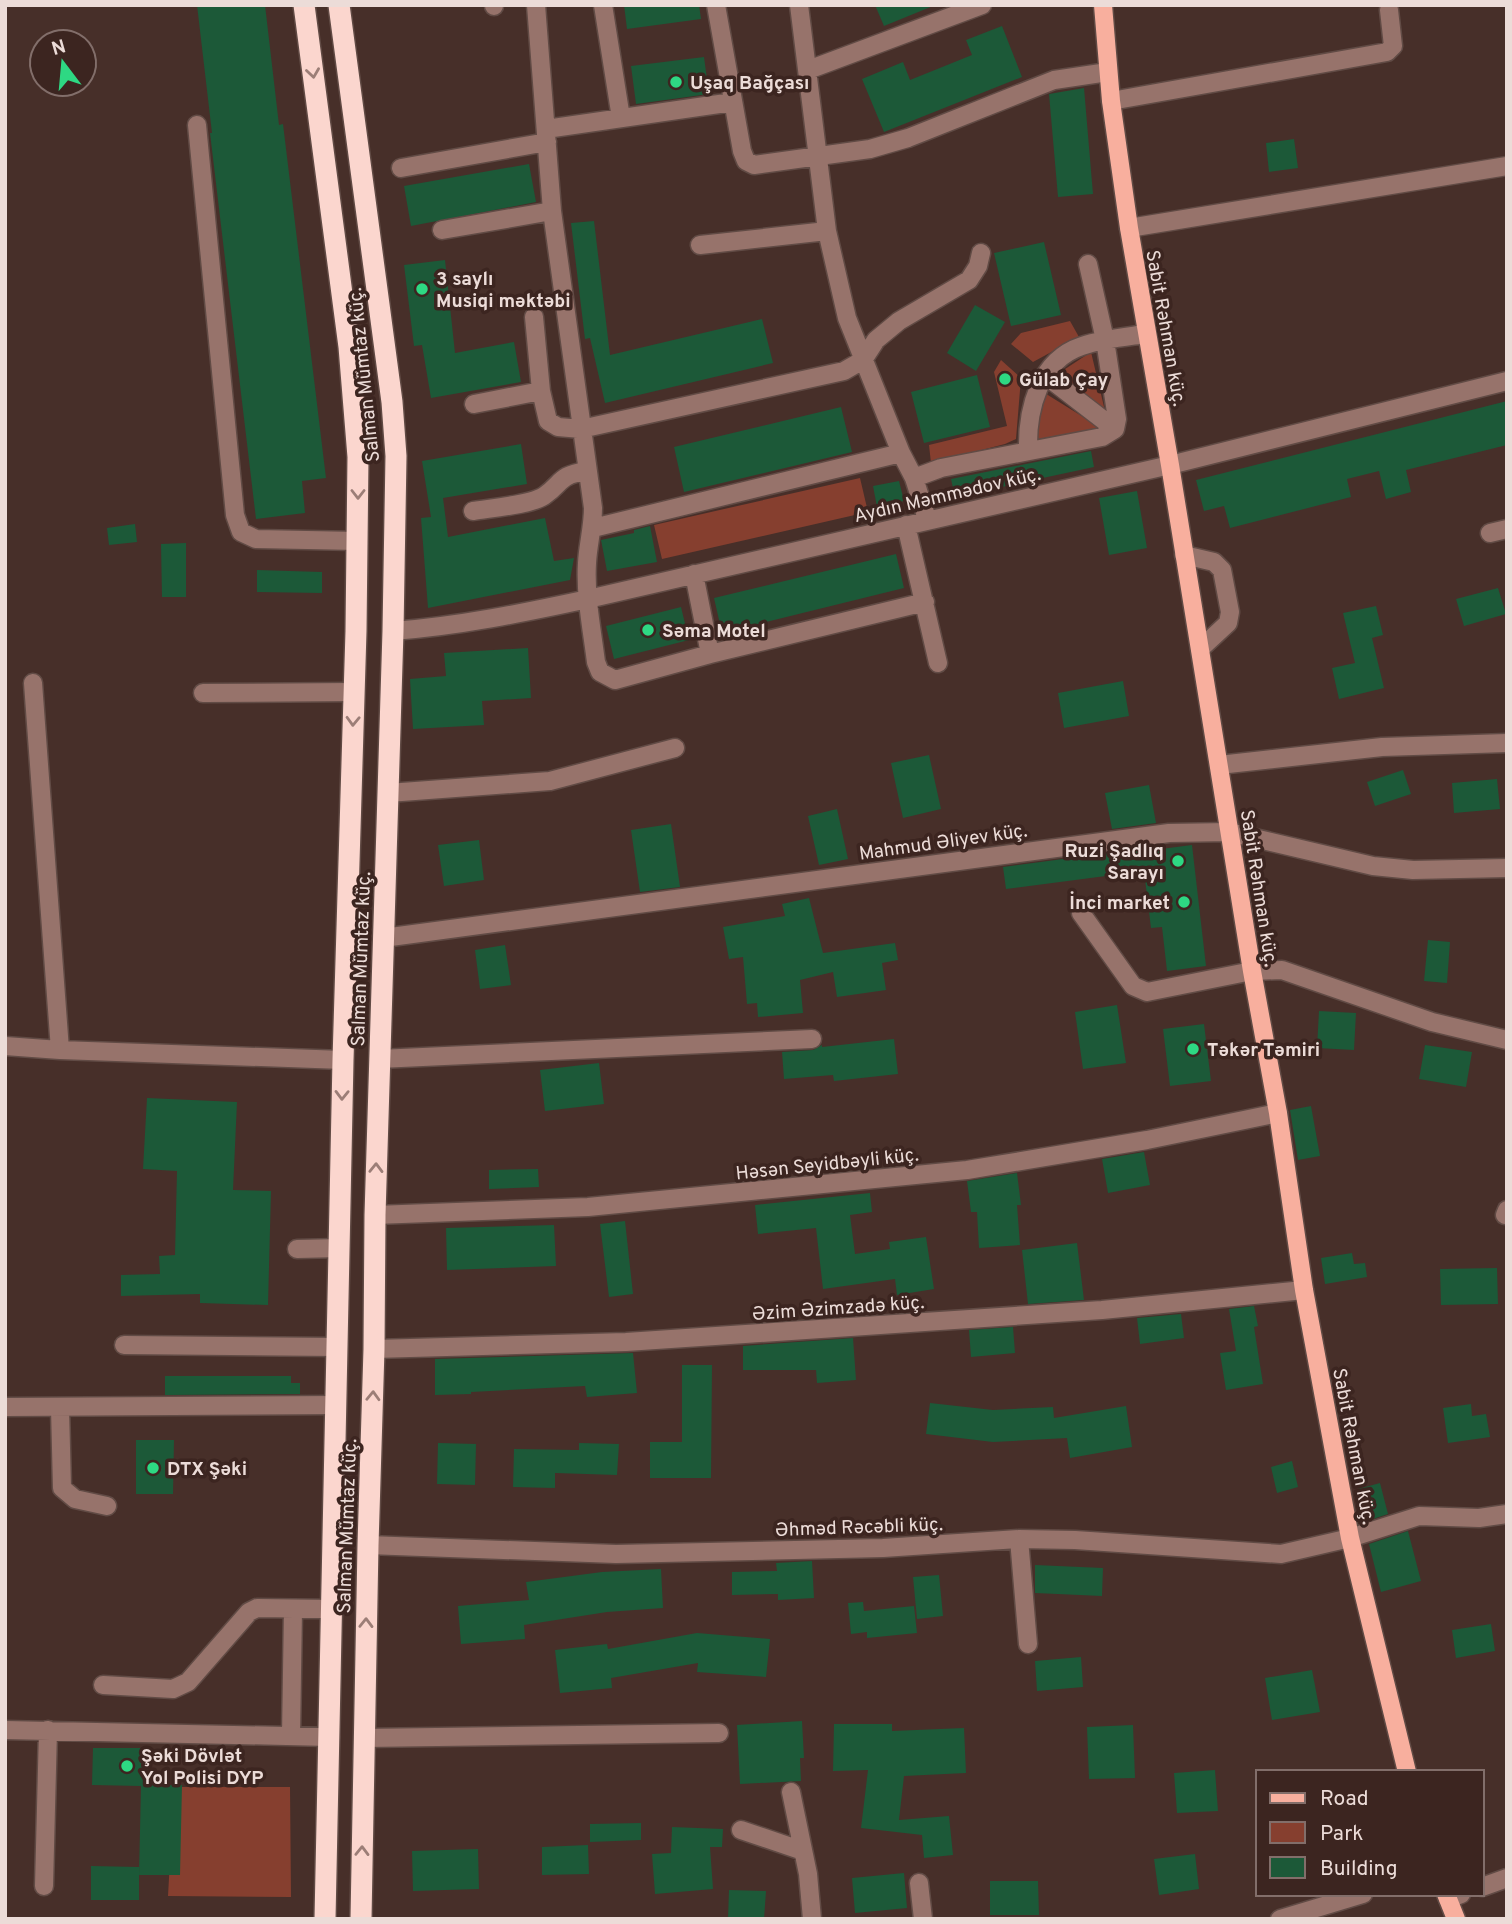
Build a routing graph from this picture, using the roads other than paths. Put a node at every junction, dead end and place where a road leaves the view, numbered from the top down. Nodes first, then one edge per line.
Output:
1 (304, 5) edge
2 (340, 5) edge
3 (536, 5) edge
4 (603, 5) edge
5 (716, 5) edge
6 (799, 5) edge
7 (982, 5) edge
8 (1103, 5) edge
9 (1389, 10) dead end
10 (807, 70) junction
11 (1108, 72) junction
12 (1111, 101) junction
13 (733, 102) junction
14 (621, 118) junction
15 (197, 125) dead end
16 (546, 136) junction
17 (819, 156) junction
18 (1507, 166) edge
19 (401, 168) dead end
20 (552, 212) junction
21 (1129, 229) junction
22 (442, 230) dead end
23 (827, 231) junction
24 (701, 245) dead end
25 (981, 253) dead end
26 (1087, 264) dead end
27 (534, 317) dead end
28 (1146, 334) junction
29 (1105, 340) junction
30 (863, 360) junction
31 (1045, 375) junction
32 (1507, 381) edge
33 (541, 391) junction
34 (474, 404) dead end
35 (581, 429) junction
36 (1115, 429) junction
37 (1028, 450) junction
38 (901, 453) junction
39 (1170, 465) junction
40 (586, 471) junction
41 (914, 478) junction
42 (473, 511) dead end
43 (927, 519) junction
44 (906, 525) junction
45 (593, 528) junction
46 (358, 541) junction
47 (1184, 555) junction
48 (694, 574) junction
49 (588, 599) junction
50 (925, 602) junction
51 (356, 631) junction
52 (393, 631) junction
53 (1200, 649) junction
54 (710, 654) junction
55 (938, 663) dead end
56 (33, 683) dead end
57 (354, 692) junction
58 (202, 693) dead end
59 (1507, 743) edge
60 (675, 748) dead end
61 (1219, 765) junction
62 (388, 798) junction
63 (351, 803) junction
64 (1229, 832) junction
65 (1507, 868) edge
66 (1081, 912) dead end
67 (383, 938) junction
68 (1252, 971) junction
69 (812, 1039) dead end
70 (1507, 1040) edge
71 (5, 1046) edge
72 (60, 1050) junction
73 (379, 1059) junction
74 (343, 1060) junction
75 (1278, 1113) junction
76 (375, 1215) junction
77 (340, 1248) junction
78 (297, 1249) dead end
79 (1304, 1290) junction
80 (124, 1345) dead end
81 (338, 1347) junction
82 (374, 1349) junction
83 (336, 1405) junction
84 (5, 1407) edge
85 (60, 1408) junction
86 (107, 1506) dead end
87 (1507, 1514) edge
88 (1350, 1538) junction
89 (1019, 1539) junction
90 (368, 1545) junction
91 (293, 1609) junction
92 (332, 1609) junction
93 (1028, 1644) dead end
94 (103, 1685) dead end
95 (5, 1730) edge
96 (48, 1730) junction
97 (719, 1733) dead end
98 (290, 1736) junction
99 (330, 1737) junction
100 (365, 1738) junction
101 (1407, 1770) edge
102 (791, 1792) dead end
103 (741, 1830) dead end
104 (803, 1851) junction
105 (1507, 1878) edge
106 (919, 1883) dead end
107 (44, 1886) dead end
108 (1484, 1886) edge
109 (1356, 1896) edge
110 (1452, 1896) edge
111 (325, 1919) edge
112 (361, 1919) edge
113 (812, 1919) edge
114 (923, 1919) edge
115 (1280, 1919) edge
116 (1456, 1919) edge

1 -> 46 highway
2 - 52 highway, Salman Mümtaz küç.
3 - 16 street
4 - 14 street
5 - 13 street
6 - 10 street
7 - 10 street
8 - 11 main road, Sabit Rəhman küç.
9 - 12 street
10 - 17 street
11 - 12 main road, Sabit Rəhman küç.
11 - 17 street
12 - 21 main road, Sabit Rəhman küç.
13 - 14 street
13 - 17 street
14 - 16 street
15 - 46 street
16 - 19 street
16 - 20 street
17 - 23 street
18 - 21 street
20 - 22 street
20 - 35 street
21 - 28 main road, Sabit Rəhman küç.
23 - 24 street
23 - 30 street
25 - 30 street
26 - 29 street
27 - 33 street
28 - 29 street
28 - 39 main road, Sabit Rəhman küç.
29 - 31 street
29 - 36 street
30 - 35 street
30 - 38 street
31 - 36 street
31 - 37 street
32 - 39 street, Aydın Məmmədov küç.
33 - 34 street
33 - 35 street
35 - 40 street
36 - 37 street
37 - 41 street
38 - 41 street
38 - 45 street
39 - 43 street, Aydın Məmmədov küç.
39 - 47 main road, Sabit Rəhman küç.
40 - 42 street
40 - 45 street
41 - 43 street
43 - 44 street, Aydın Məmmədov küç.
44 - 48 street, Aydın Məmmədov küç.
44 - 50 street
45 - 49 street
46 - 51 highway
47 - 53 main road, Sabit Rəhman küç.
47 - 53 street
48 - 49 street, Aydın Məmmədov küç.
48 - 54 street
49 - 52 street, Aydın Məmmədov küç.
49 - 54 street
50 - 54 street
50 - 55 street
51 - 52 highway
51 - 57 highway
52 - 62 highway, Salman Mümtaz küç.
53 - 61 main road, Sabit Rəhman küç.
56 - 72 street
57 - 58 street
57 -> 63 highway
59 - 61 street
60 - 62 street
61 - 64 main road, Sabit Rəhman küç.
62 - 63 highway
62 - 67 highway, Salman Mümtaz küç.
63 - 74 highway
64 - 65 street, Mahmud Əliyev küç.
64 - 67 street, Mahmud Əliyev küç.
64 - 68 main road, Sabit Rəhman küç.
66 - 68 street
67 - 73 highway, Salman Mümtaz küç.
68 - 70 street
68 - 75 main road, Sabit Rəhman küç.
69 - 73 street
71 - 72 street
72 - 74 street
73 - 74 highway
76 -> 73 highway, Salman Mümtaz küç.
74 -> 77 highway
75 - 76 street, Həsən Seyidbəyli küç.
75 - 79 main road, Sabit Rəhman küç.
76 - 82 highway, Salman Mümtaz küç.
77 - 78 street
77 - 81 highway
79 - 82 street, Əzim Əzimzadə küç.
79 - 88 main road, Sabit Rəhman küç.
80 - 81 street
81 - 83 highway
90 -> 82 highway, Salman Mümtaz küç.
83 - 85 street
83 - 92 highway
84 - 85 street
85 - 86 street
87 - 88 street, Əhməd Rəcəbli küç.
88 - 89 street, Əhməd Rəcəbli küç.
88 - 101 main road, Sabit Rəhman küç.
89 - 90 street, Əhməd Rəcəbli küç.
89 - 93 street
100 -> 90 highway, Salman Mümtaz küç.
91 - 92 street
91 - 94 street
91 - 98 street
92 - 99 highway
95 - 96 street
96 - 98 street
96 - 107 street
97 - 100 street
98 - 99 street
99 - 100 highway
99 - 111 highway
112 -> 100 highway, Salman Mümtaz küç.
102 - 104 street
103 - 104 street
104 - 113 street
105 - 108 street
106 - 114 street
109 - 115 street
110 - 116 main road

